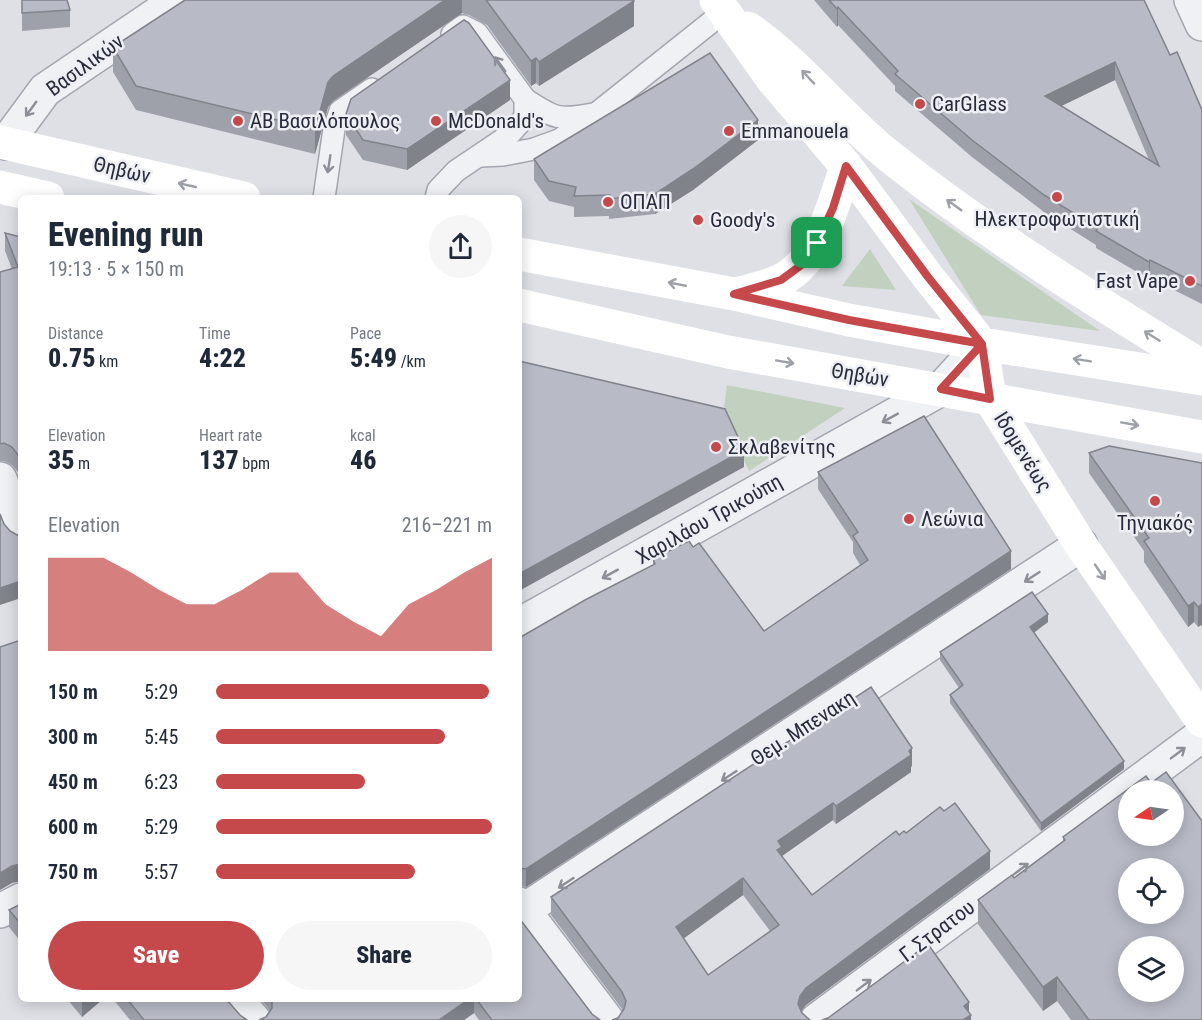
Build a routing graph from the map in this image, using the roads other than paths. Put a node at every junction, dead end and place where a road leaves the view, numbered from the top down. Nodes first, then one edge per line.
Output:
1 (178, 0) edge
2 (1191, 0) edge
3 (720, 6) edge
4 (1202, 24) edge
5 (434, 46) edge
6 (387, 78) edge
7 (525, 99) junction
8 (597, 113) junction
9 (3, 142) edge
10 (480, 156) junction
11 (846, 166) junction
12 (0, 187) edge
13 (35, 195) edge
14 (231, 195) edge
15 (324, 195) edge
16 (437, 195) edge
17 (522, 255) edge
18 (734, 294) junction
19 (522, 306) edge
20 (982, 344) junction
21 (1202, 366) edge
22 (1202, 379) edge
23 (941, 389) junction
24 (990, 399) junction
25 (1202, 437) edge
26 (0, 479) edge
27 (18, 526) edge
28 (1081, 545) junction
29 (522, 623) edge
30 (1202, 721) edge
31 (1202, 735) edge
32 (18, 902) edge
33 (522, 907) edge
34 (0, 911) edge
35 (239, 1002) edge
36 (254, 1020) edge
37 (607, 1020) edge
38 (817, 1020) edge

1 -> 9 street, Βασιλικών
2 - 4 street
3 - 8 lane
3 - 11 main road
21 -> 3 main road
7 -> 5 lane
6 -> 15 lane
7 - 8 lane
7 - 10 lane
8 - 10 lane
14 -> 9 main road, Θηβών
10 - 16 lane
11 - 18 main road
11 - 20 main road
12 - 13 main road
18 -> 17 main road
18 - 20 main road
19 -> 23 main road, Θηβών
22 -> 20 main road
20 - 23 street, Χαριλάου Τρικούπη
20 - 24 main road, Ιδομενέως
23 - 24 main road, Θηβών
23 -> 29 street, Χαριλάου Τρικούπη
24 -> 25 main road, Θηβών
24 - 28 main road, Ιδομενέως
26 - 27 street
28 -> 30 main road, Ιδομενέως
28 -> 33 street, Θεμ. Μπενακη
38 -> 31 street, Γ. Στρατου
32 - 34 street
33 - 37 street
35 - 36 street

